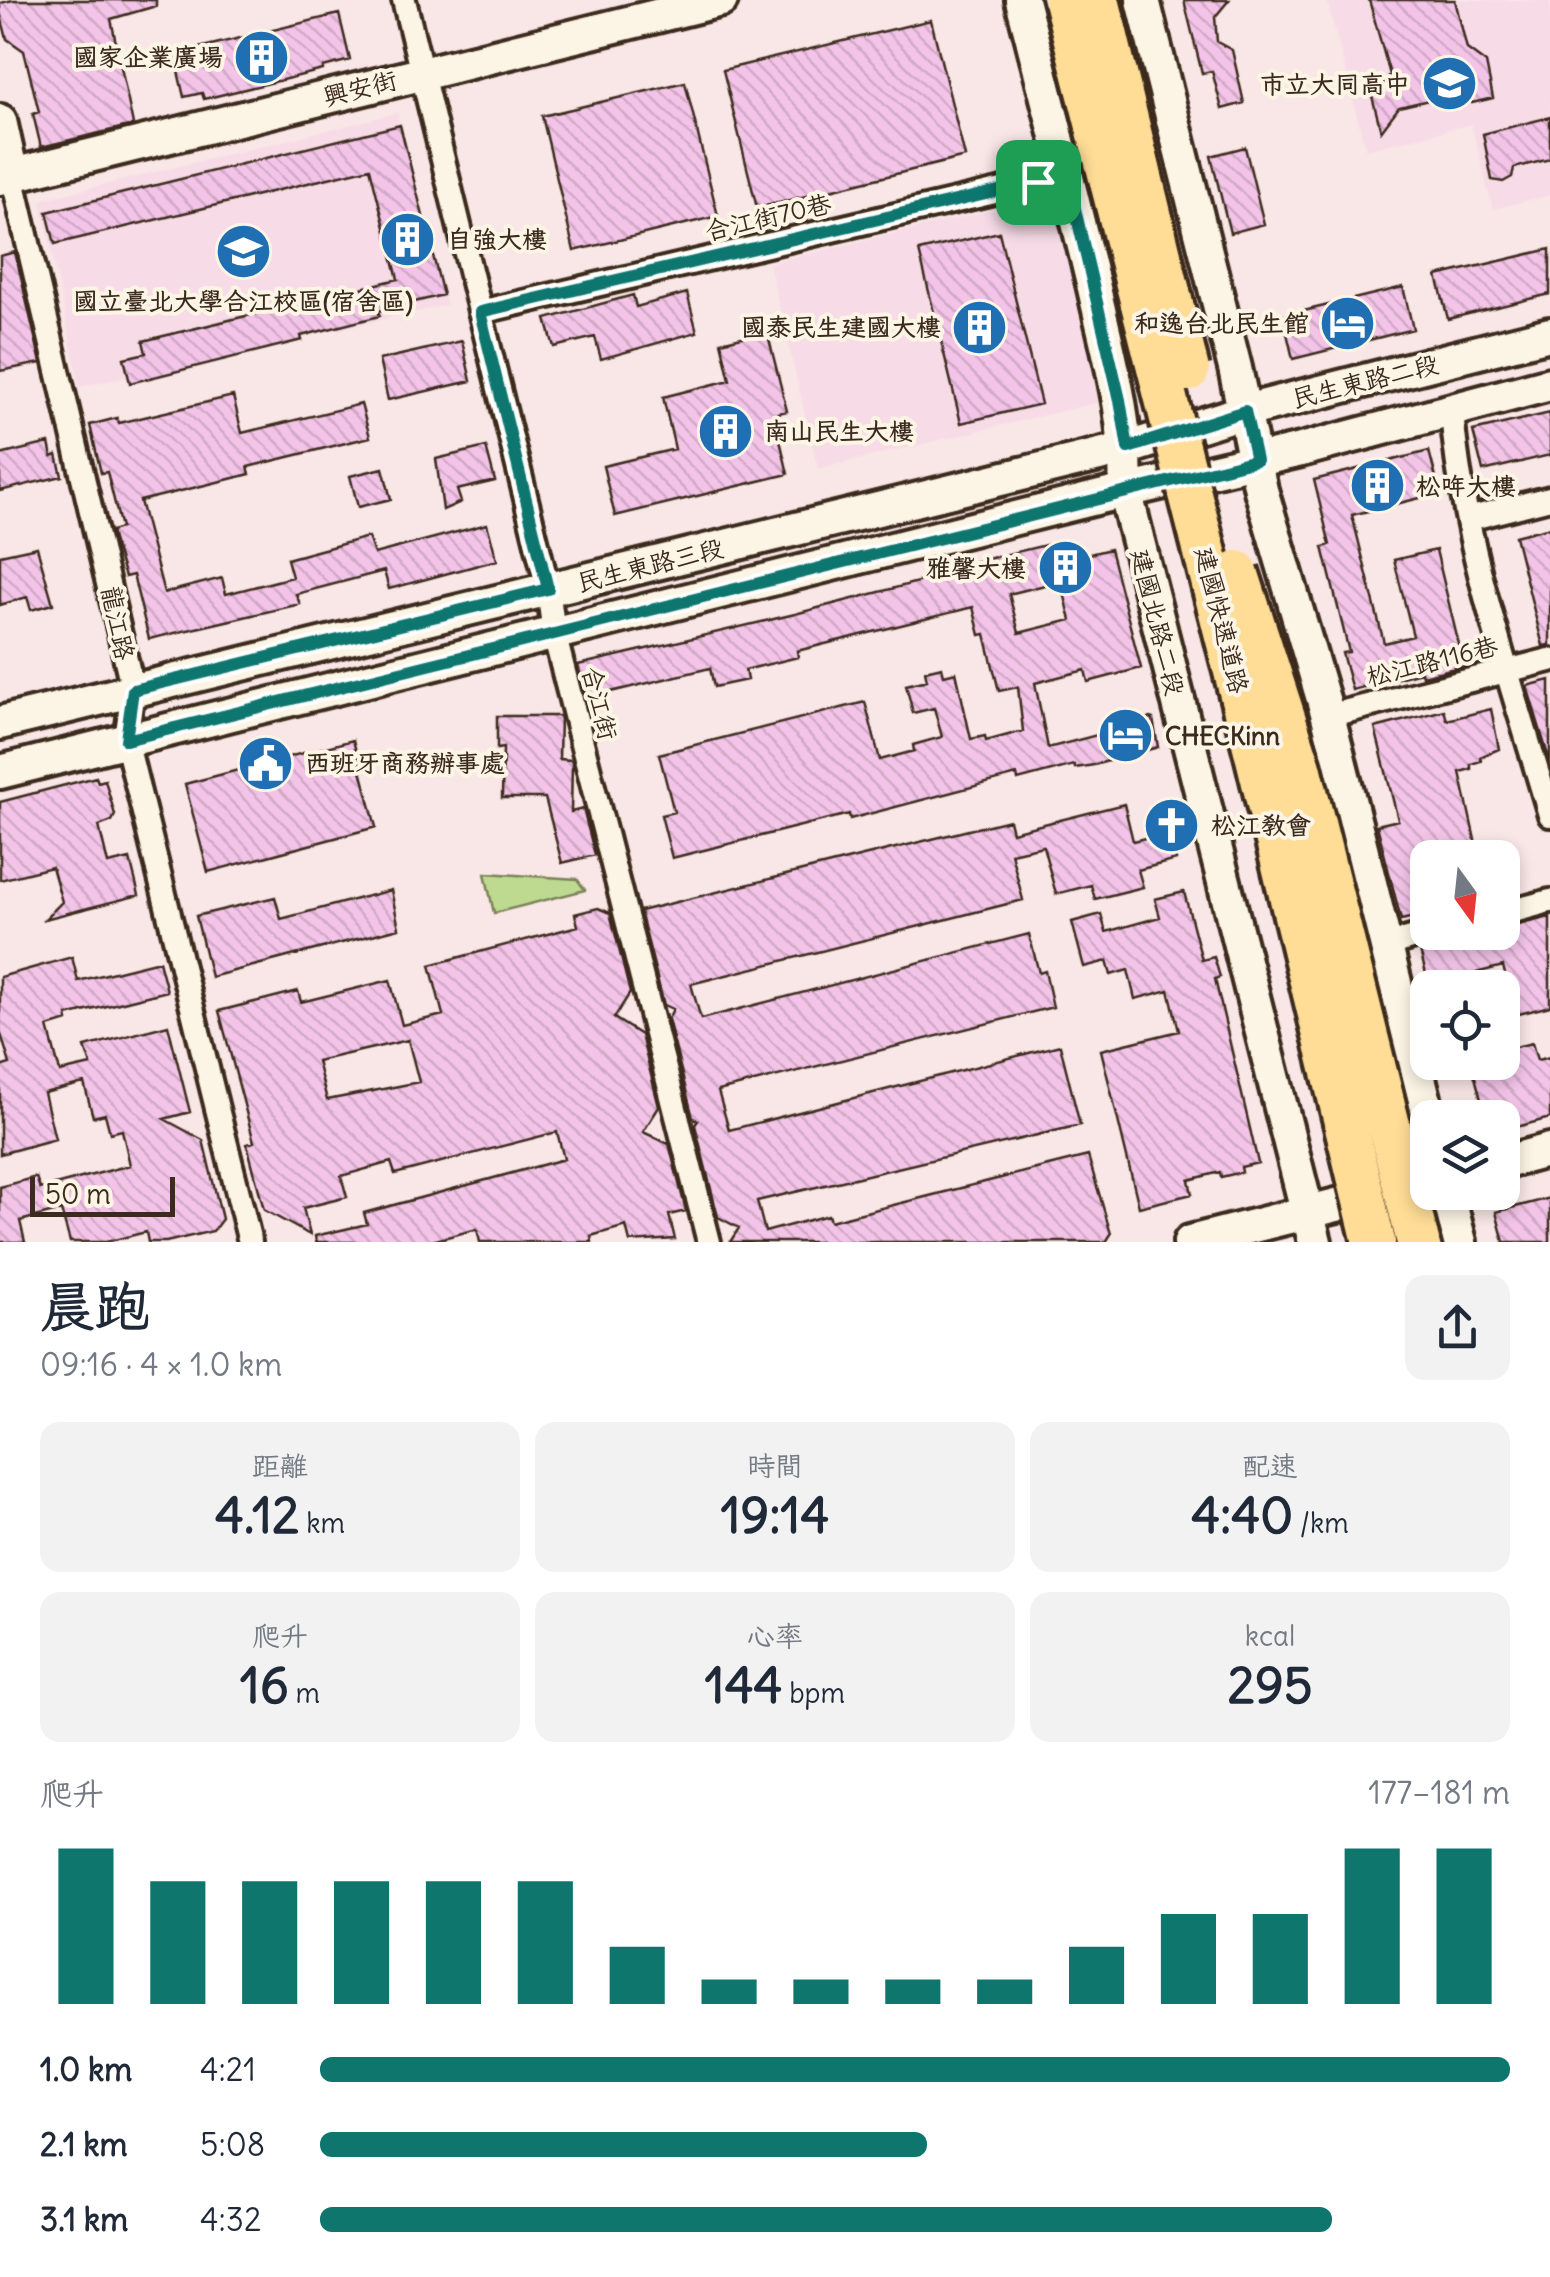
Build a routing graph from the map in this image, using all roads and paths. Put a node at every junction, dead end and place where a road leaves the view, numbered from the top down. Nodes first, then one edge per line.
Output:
1 (404, 0) edge
2 (721, 0) edge
3 (1022, 0) edge
4 (1065, 0) edge
5 (1098, 0) edge
6 (1143, 0) edge
7 (422, 72) junction
8 (0, 121) edge
9 (1067, 175) junction
10 (6, 176) edge
11 (480, 312) junction
12 (1550, 334) edge
13 (1550, 384) edge
14 (1452, 410) junction
15 (1245, 411) junction
16 (1182, 431) joint
17 (1128, 448) junction
18 (1256, 460) junction
19 (1192, 475) joint
20 (1125, 490) junction
21 (1550, 498) edge
22 (1468, 518) junction
23 (1220, 561) junction
24 (548, 589) junction
25 (554, 634) junction
26 (1550, 660) edge
27 (1507, 670) junction
28 (133, 690) junction
29 (1328, 716) junction
30 (0, 723) edge
31 (126, 740) junction
32 (0, 772) edge
33 (1546, 783) edge
34 (1550, 815) edge
35 (1550, 901) edge
36 (1520, 909) edge
37 (1410, 938) edge
38 (1387, 944) junction
39 (1425, 1100) edge
40 (1550, 1150) edge
41 (1520, 1158) edge
42 (1410, 1189) edge
43 (1452, 1210) edge
44 (1311, 1227) edge
45 (250, 1242) edge
46 (709, 1242) edge
47 (1190, 1242) edge
48 (1356, 1242) edge
49 (1374, 1242) edge
50 (1393, 1242) edge
51 (1418, 1242) edge
52 (1460, 1242) edge

1 - 7 street, 合江街
2 - 7 street, 興安街
3 - 9 street, 建國北路二段
4 - 23 highway, 建國快速道路, bridge
5 - 23 highway, 建國快速道路, bridge
6 - 15 street
7 - 10 street, 興安街
7 - 11 street, 合江街
8 - 10 street, 龍江路
9 - 11 street, 合江街70巷
9 - 17 street, 建國北路二段
10 - 28 street, 龍江路
11 - 24 street, 合江街
12 - 15 street, 民生東路二段
13 - 14 street, 民生東路二段
14 - 18 street, 民生東路二段
14 - 22 street
15 - 16 street, 民生東路二段
15 - 18 street
16 - 17 street, 民生東路三段
17 - 20 street, 建國北路二段
17 - 24 street, 民生東路三段
18 - 19 street, 民生東路二段
18 - 29 street
19 - 20 street, 民生東路三段
20 - 25 street, 民生東路三段
20 - 44 street, 建國北路二段
21 - 22 street
22 - 27 street
23 - 48 highway, bridge
23 - 49 highway, 建國快速道路, bridge
23 - 50 highway, 建國快速道路, bridge
23 - 51 highway, bridge
24 - 25 street, 合江街
24 - 28 street, 民生東路三段
25 - 31 street, 民生東路三段
25 - 46 street, 合江街
26 - 27 street, 松江路116巷
27 - 29 street, 松江路116巷
27 - 33 street
28 - 30 street, 民生東路三段
28 - 31 street, 龍江路
29 - 38 street
31 - 32 street, 民生東路三段
31 - 45 street, 龍江路
33 - 34 street
35 - 36 street
37 - 38 street
38 - 39 street
40 - 41 street
42 - 44 street
43 - 52 street
44 - 47 street

